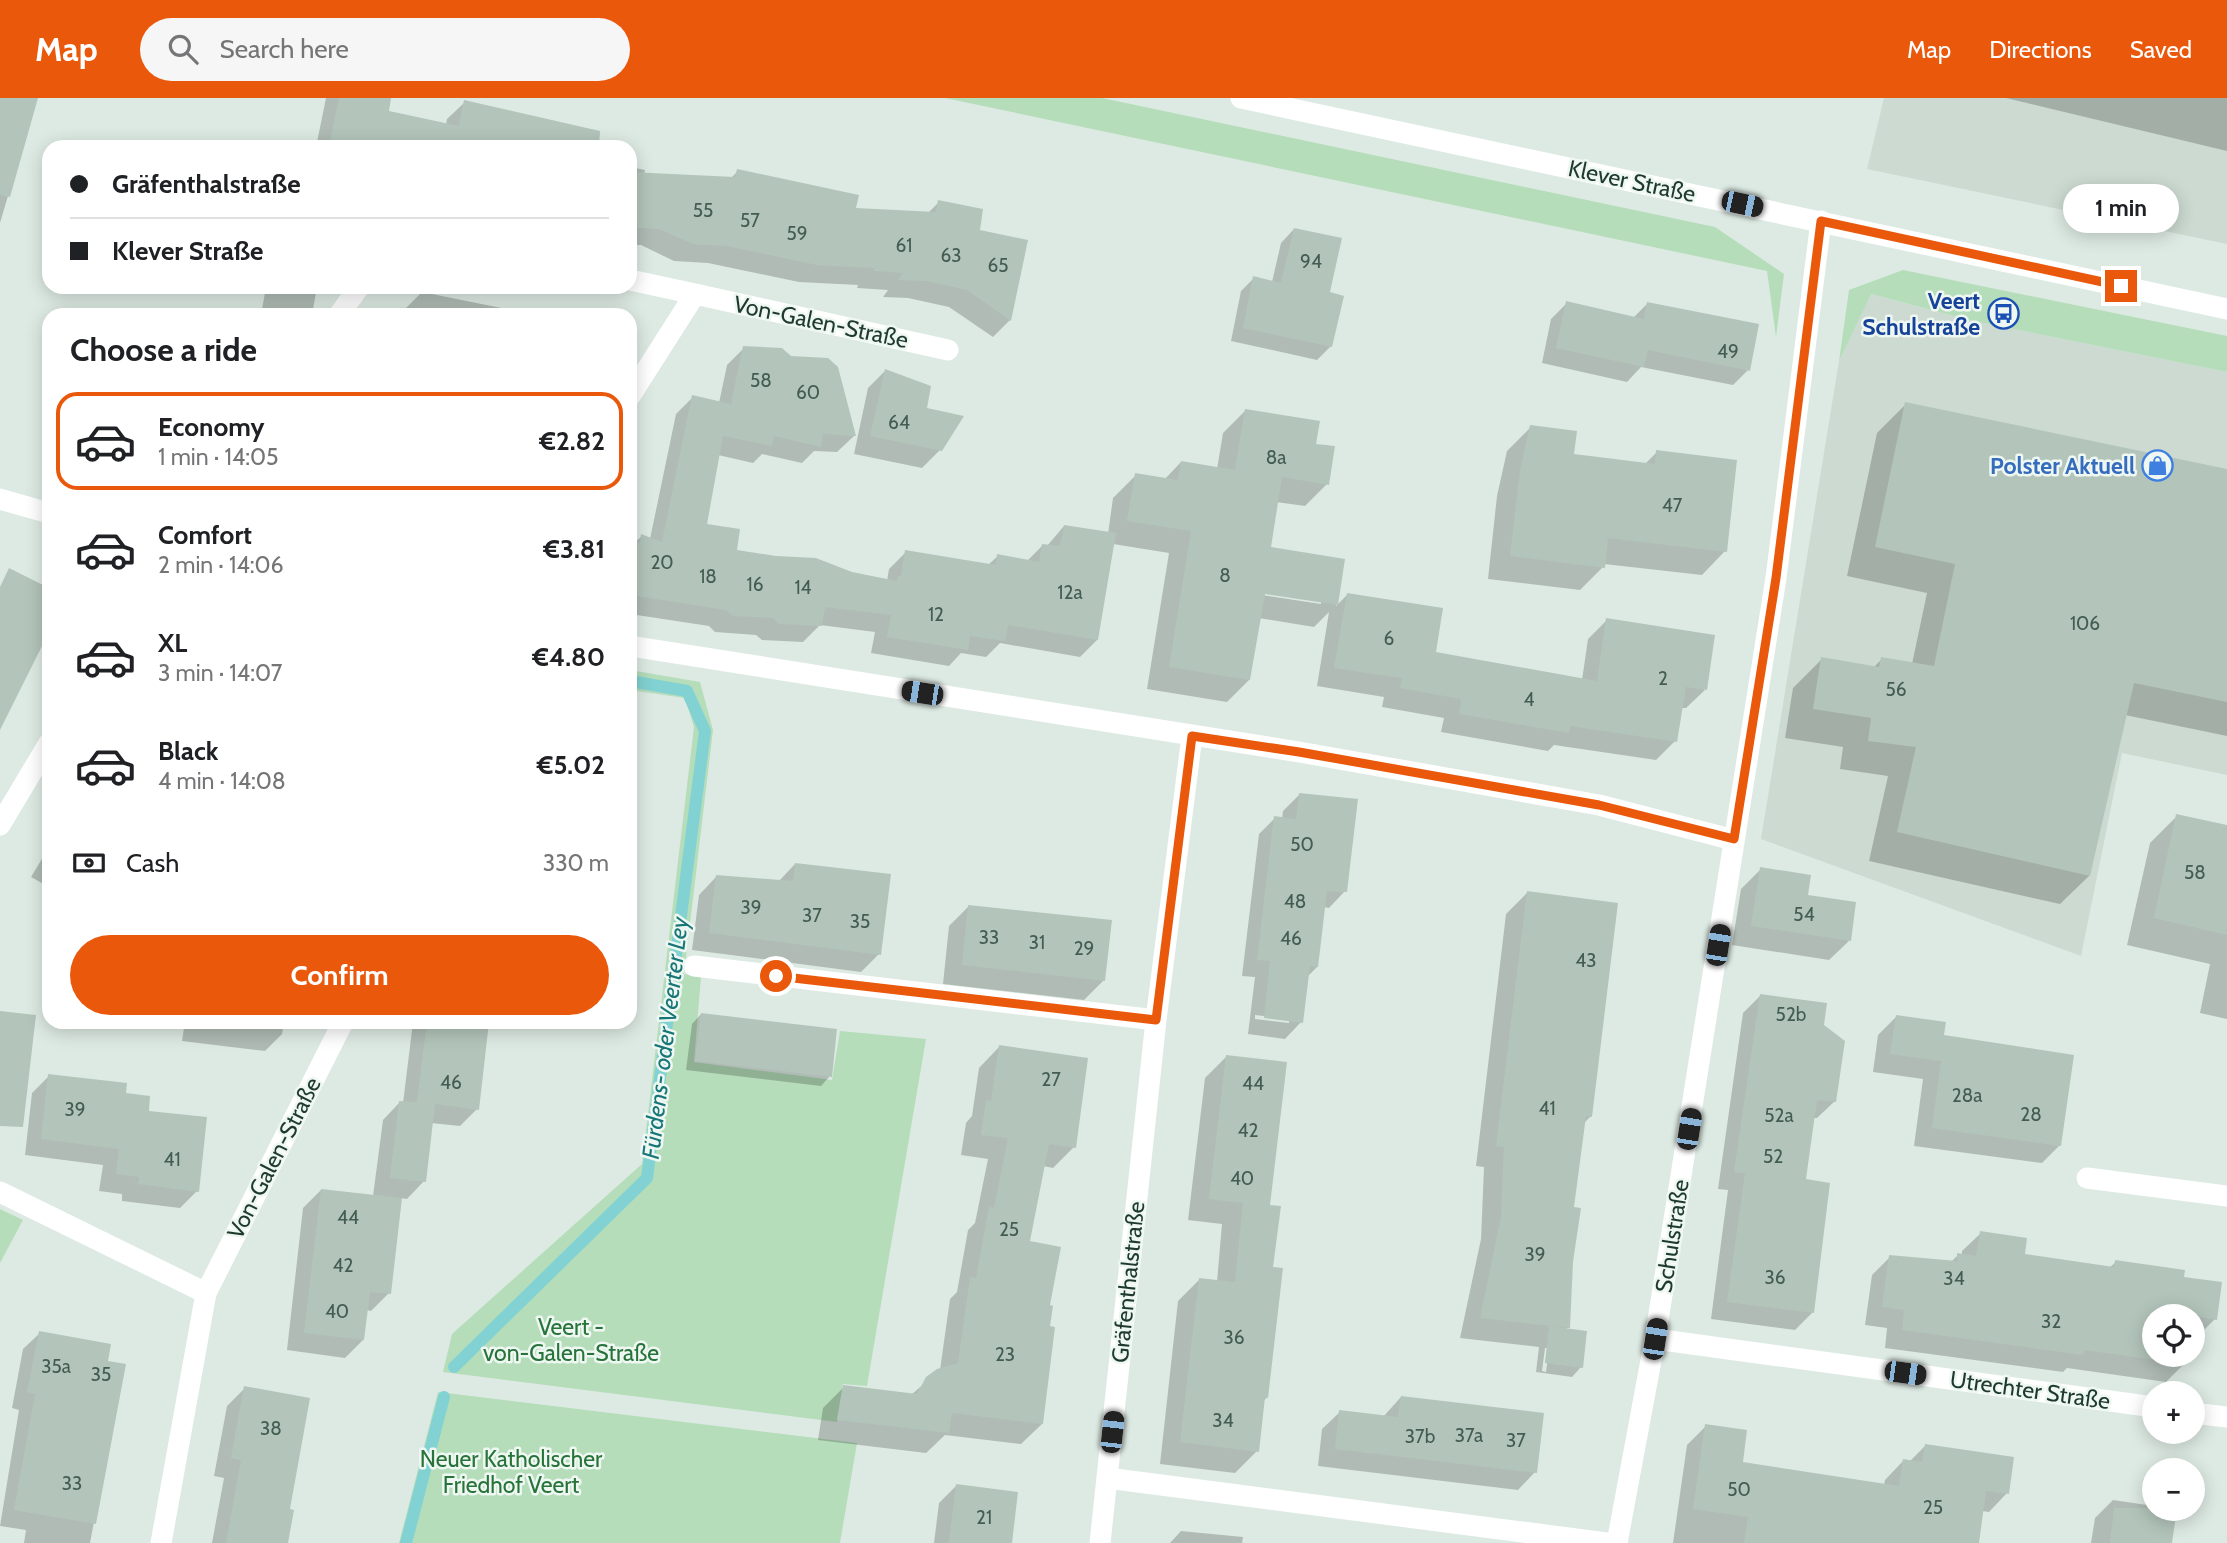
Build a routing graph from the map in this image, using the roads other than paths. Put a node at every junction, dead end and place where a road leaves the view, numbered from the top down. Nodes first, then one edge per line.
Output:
1 (1241, 98) edge
2 (1821, 221) junction
3 (637, 282) edge
4 (695, 294) junction
5 (2227, 309) edge
6 (948, 350) dead end
7 (637, 385) edge
8 (0, 499) edge
9 (42, 511) edge
10 (637, 647) edge
11 (1192, 736) junction
12 (42, 755) edge
13 (0, 825) edge
14 (1734, 839) junction
15 (694, 966) dead end
16 (1156, 1020) junction
17 (339, 1029) edge
18 (2087, 1178) dead end
19 (0, 1192) edge
20 (2227, 1196) edge
21 (205, 1293) junction
22 (1655, 1339) junction
23 (2142, 1405) edge
24 (2205, 1414) edge
25 (2227, 1417) edge
26 (1107, 1478) junction
27 (161, 1543) edge
28 (1100, 1543) edge
29 (1607, 1543) edge
30 (1617, 1543) edge

1 - 2 street, Klever Straße
2 - 5 street, Klever Straße
2 - 14 street, Schulstraße
3 - 4 street, Von-Galen-Straße
4 - 6 street, Von-Galen-Straße
4 - 7 street
8 - 9 street
10 - 11 street
11 - 14 street
11 - 16 street, Gräfenthalstraße
12 - 13 street
14 - 22 street, Schulstraße
15 - 16 street
16 - 26 street, Gräfenthalstraße
17 - 21 street, Von-Galen-Straße
18 - 20 street
19 - 21 street
21 - 27 street, Von-Galen-Straße
22 - 23 street, Utrechter Straße
22 - 30 street, Schulstraße
24 - 25 street
26 - 28 street, Gräfenthalstraße
26 - 29 street

